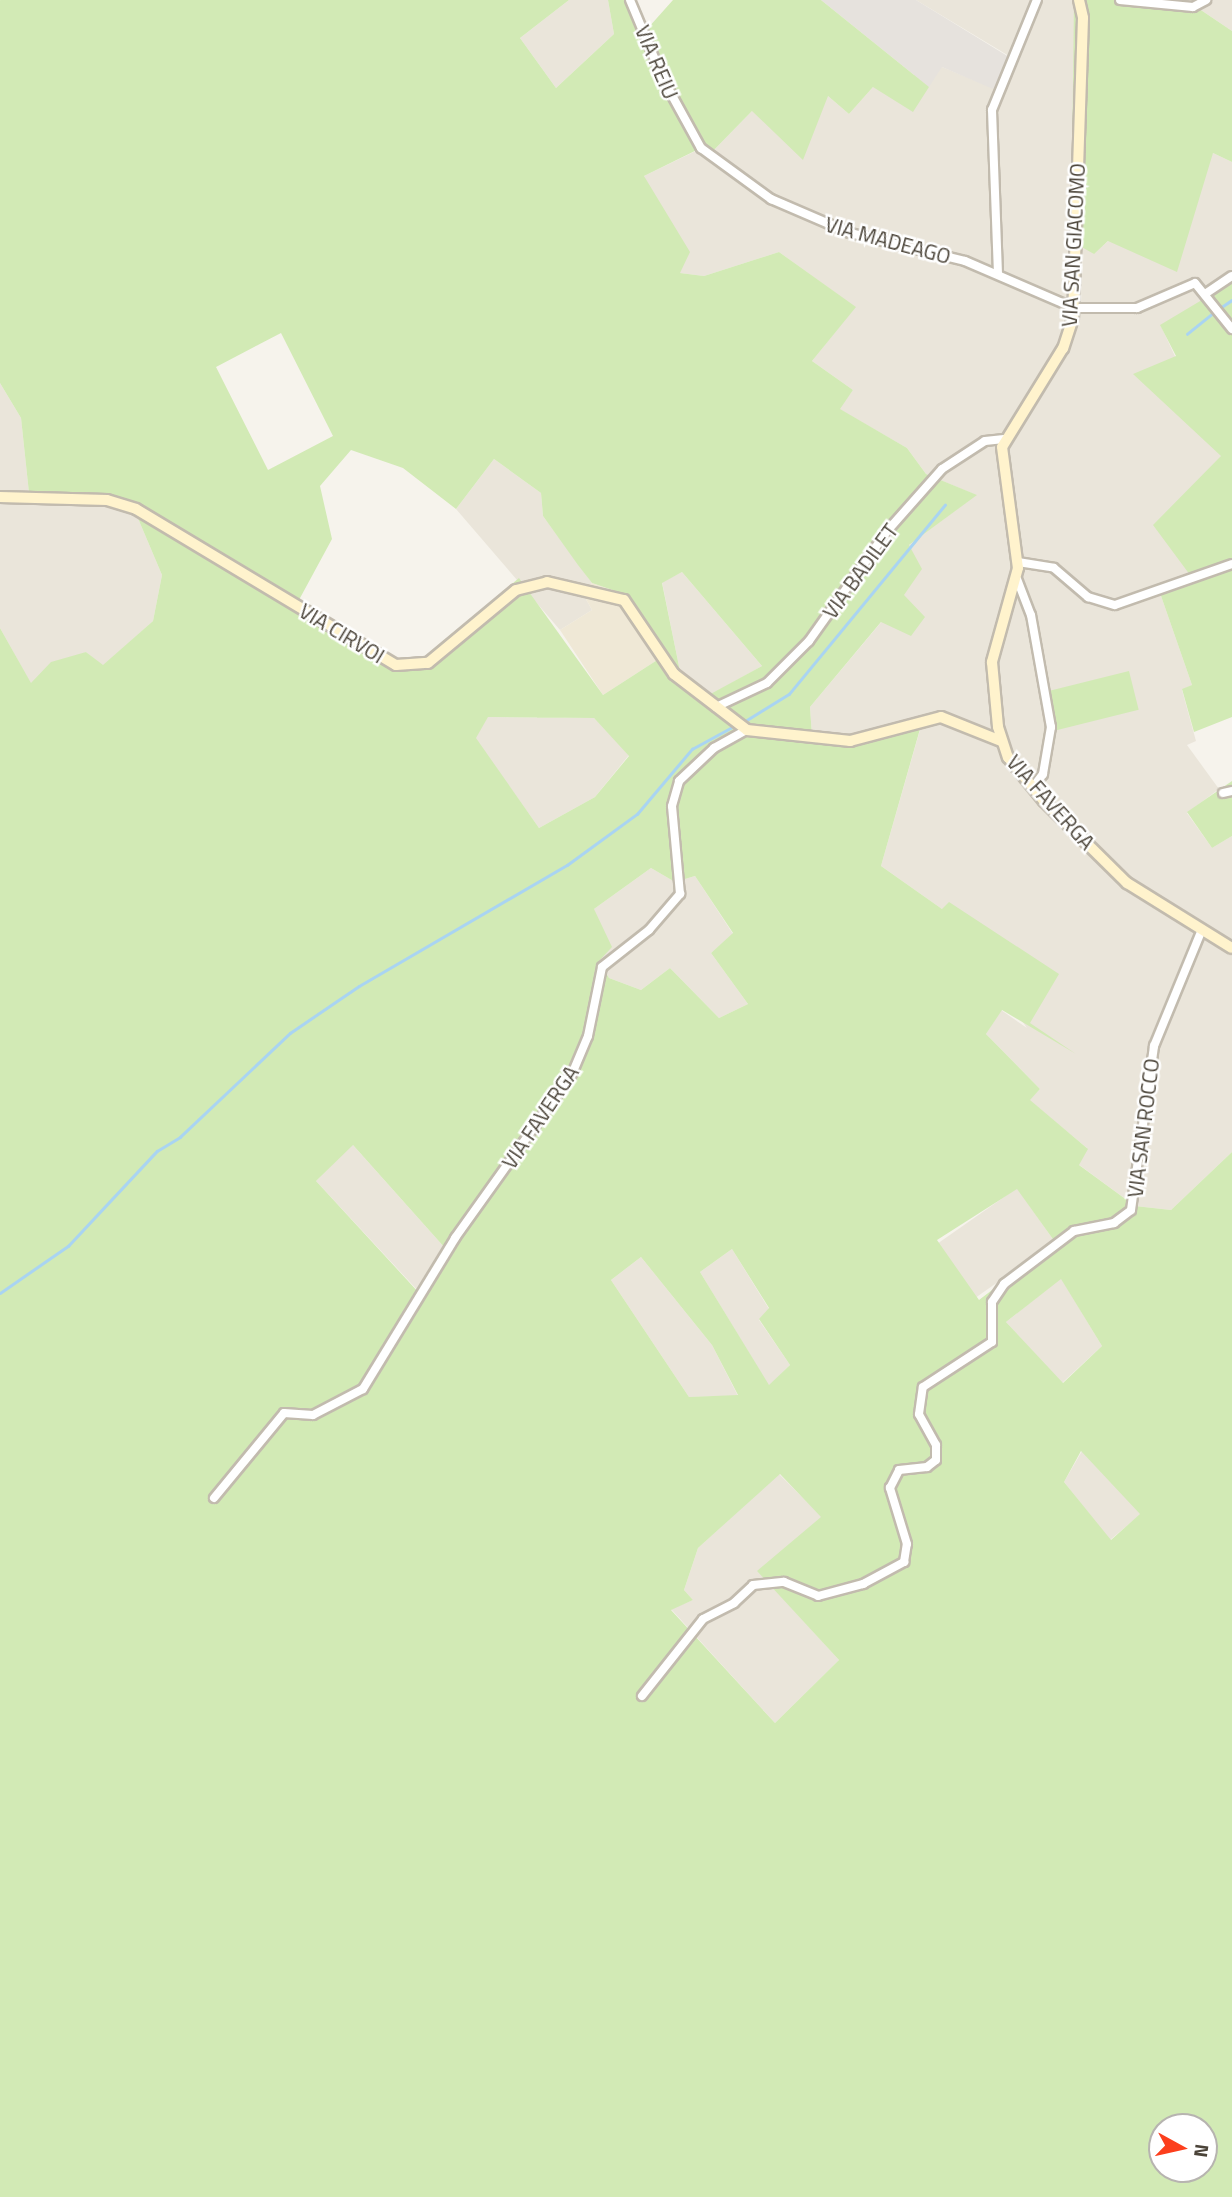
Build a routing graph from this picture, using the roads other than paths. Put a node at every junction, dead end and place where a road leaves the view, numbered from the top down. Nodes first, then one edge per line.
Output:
1 (630, 0) edge
2 (1037, 0) edge
3 (1079, 0) edge
4 (1120, 0) edge
5 (1206, 0) edge
6 (684, 123) joint
7 (998, 274) junction
8 (1232, 276) edge
9 (1205, 294) junction
10 (1074, 308) junction
11 (1232, 330) edge
12 (1004, 439) junction
13 (0, 497) edge
14 (1018, 562) junction
15 (1232, 564) edge
16 (1017, 579) junction
17 (716, 707) junction
18 (747, 730) junction
19 (1001, 741) junction
20 (1034, 786) junction
21 (1201, 932) junction
22 (1232, 948) edge
23 (214, 1498) dead end
24 (642, 1696) dead end

1 - 6 street, VIA REIU
2 - 7 street
3 - 10 street, VIA SAN GIACOMO
4 - 5 street
6 - 7 street, VIA MADEAGO
7 - 10 street, VIA MADEAGO
8 - 9 street
9 - 10 street, VIA MADEAGO
9 - 11 street
10 - 12 street, VIA SAN GIACOMO
12 - 14 street, VIA SAN GIACOMO
12 - 17 street, VIA BADILET
13 - 17 street, VIA CIRVOI
14 - 15 street
14 - 16 street, VIA SAN GIACOMO
16 - 19 street, VIA SAN GIACOMO
16 - 20 street
17 - 18 street, VIA CIRVOI
18 - 19 street, VIA FAVERGA
18 - 23 street, VIA FAVERGA
19 - 20 street, VIA FAVERGA
20 - 21 street, VIA FAVERGA
21 - 22 street, VIA FAVERGA
21 - 24 street, VIA SAN ROCCO

